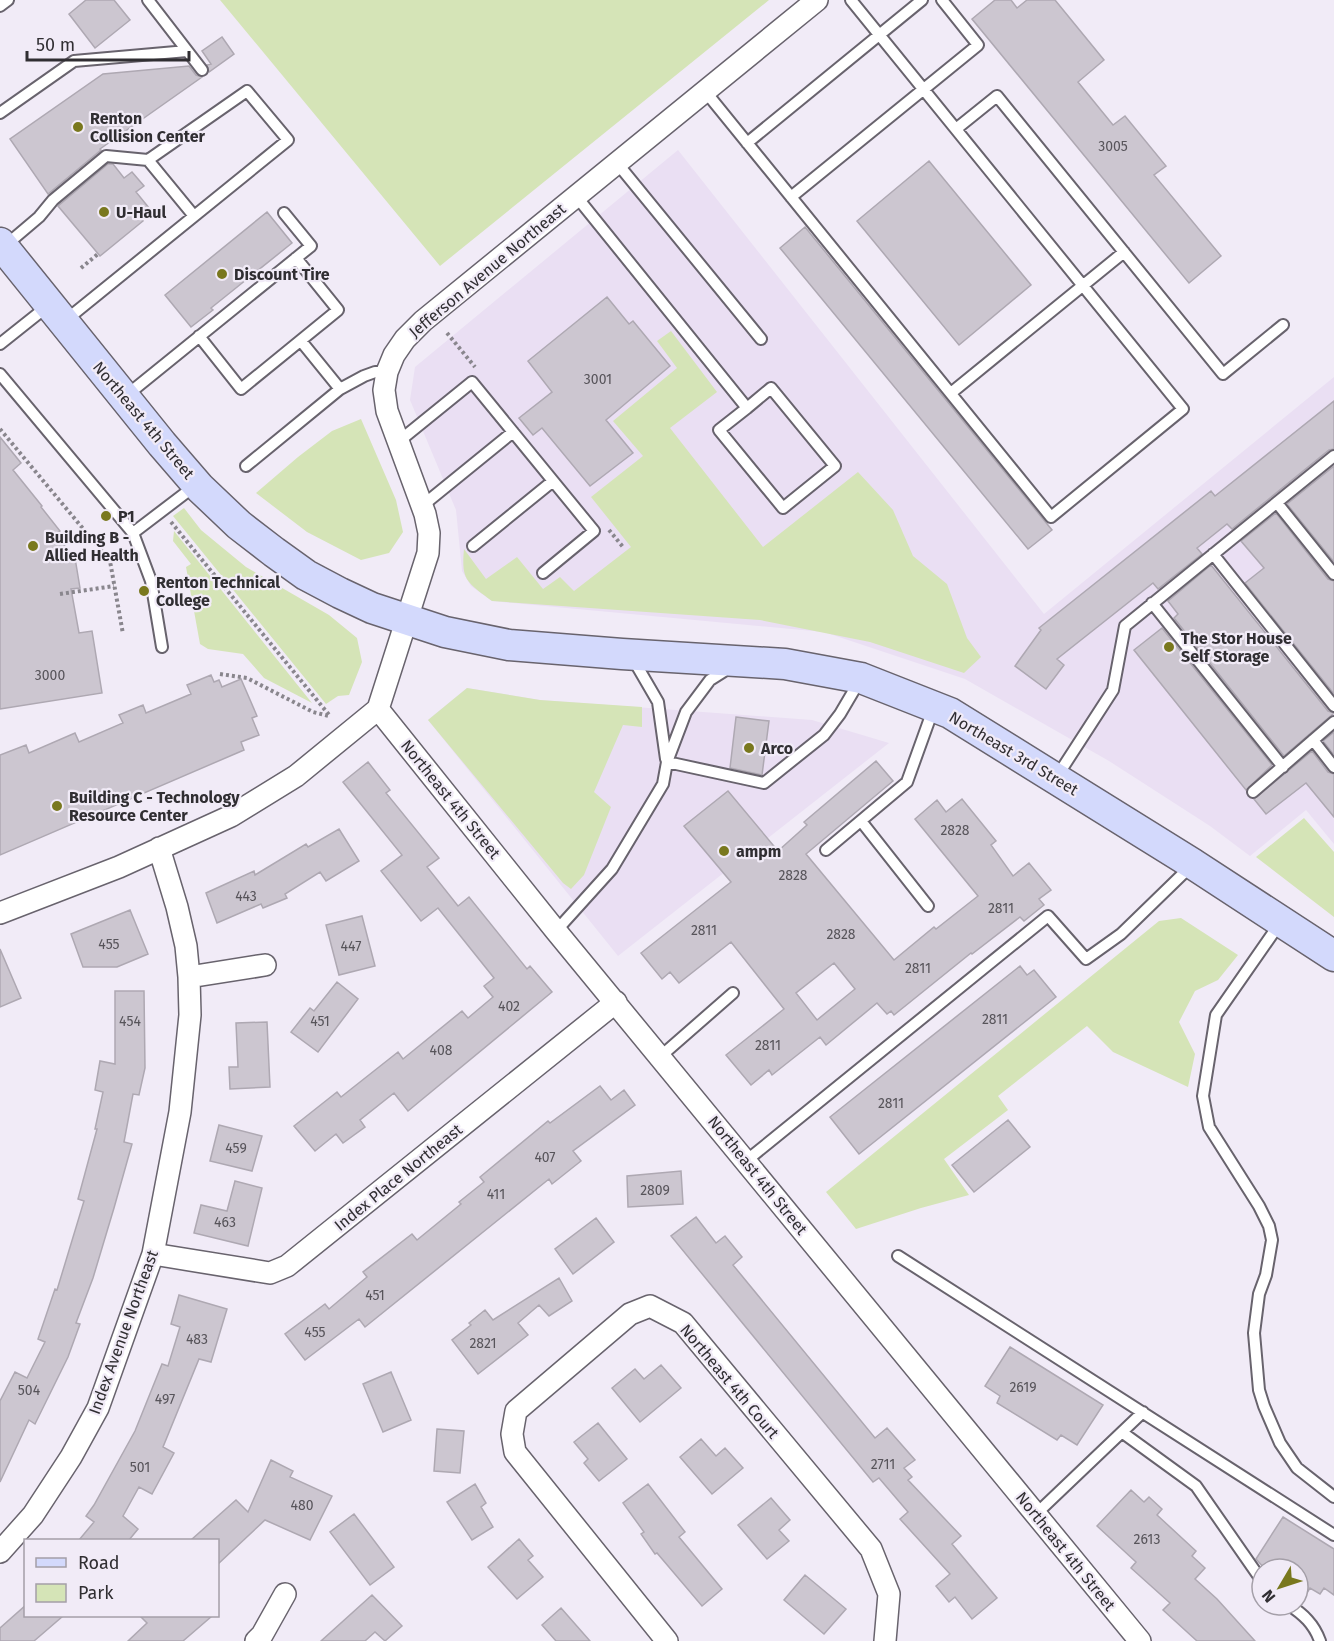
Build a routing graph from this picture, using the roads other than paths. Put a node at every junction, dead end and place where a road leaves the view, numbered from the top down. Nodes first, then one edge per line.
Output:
1 (8, 0) edge
2 (148, 0) edge
3 (817, 0) edge
4 (851, 0) edge
5 (922, 0) edge
6 (942, 0) edge
7 (0, 6) edge
8 (879, 35) junction
9 (187, 51) junction
10 (202, 70) dead end
11 (923, 89) junction
12 (705, 91) junction
13 (0, 113) edge
14 (956, 129) junction
15 (747, 143) junction
16 (148, 160) junction
17 (617, 163) junction
18 (576, 196) junction
19 (791, 197) junction
20 (284, 213) dead end
21 (194, 216) junction
22 (2, 245) edge
23 (1124, 252) junction
24 (296, 258) junction
25 (1083, 285) junction
26 (56, 313) junction
27 (1283, 325) dead end
28 (199, 336) junction
29 (761, 339) dead end
30 (300, 341) junction
31 (0, 344) edge
32 (387, 372) junction
33 (0, 374) edge
34 (340, 389) junction
35 (951, 393) junction
36 (124, 397) junction
37 (747, 408) junction
38 (513, 432) junction
39 (398, 442) junction
40 (1334, 456) edge
41 (246, 466) dead end
42 (553, 481) junction
43 (197, 484) junction
44 (1276, 502) junction
45 (422, 506) junction
46 (133, 533) junction
47 (473, 546) dead end
48 (1213, 554) junction
49 (543, 573) dead end
50 (1334, 574) edge
51 (1152, 603) junction
52 (407, 620) junction
53 (162, 647) dead end
54 (631, 654) junction
55 (739, 661) junction
56 (861, 678) junction
57 (1334, 706) edge
58 (934, 707) junction
59 (378, 709) junction
60 (1334, 722) edge
61 (1313, 740) junction
62 (667, 762) junction
63 (1282, 767) junction
64 (1334, 767) edge
65 (1056, 779) junction
66 (1253, 792) dead end
67 (861, 820) junction
68 (159, 848) junction
69 (826, 850) dead end
70 (1193, 864) junction
71 (928, 906) dead end
72 (0, 913) edge
73 (1282, 921) junction
74 (556, 931) junction
75 (1334, 956) edge
76 (265, 964) dead end
77 (189, 977) junction
78 (733, 993) dead end
79 (616, 1002) junction
80 (661, 1056) junction
81 (746, 1161) junction
82 (153, 1254) junction
83 (898, 1256) dead end
84 (1143, 1412) junction
85 (1123, 1433) junction
86 (1334, 1497) edge
87 (1036, 1514) junction
88 (1334, 1535) edge
89 (0, 1552) edge
90 (1250, 1564) edge
91 (285, 1594) dead end
92 (1305, 1617) edge
93 (256, 1641) edge
94 (667, 1641) edge
95 (885, 1641) edge
96 (1140, 1641) edge
97 (1320, 1641) edge

1 - 7 lane
2 - 9 lane
3 - 12 street, Jefferson Avenue Northeast
4 - 8 lane
5 - 8 lane
6 - 11 lane
8 - 11 lane
8 - 15 lane
9 - 10 lane
9 - 13 lane
11 - 14 lane
11 - 19 lane
12 - 15 lane
12 - 17 street, Jefferson Avenue Northeast
14 - 23 lane
14 - 25 lane
15 - 19 lane
16 - 21 lane
16 - 21 lane
16 - 22 lane
17 - 18 street, Jefferson Avenue Northeast
17 - 29 lane
18 - 32 street, Jefferson Avenue Northeast
18 - 37 lane
19 - 35 lane
20 - 24 lane
21 - 26 lane
22 - 26 main road, Northeast 4th Street
23 - 25 lane
23 - 27 lane
24 - 28 lane
24 - 30 lane
25 - 35 lane
25 - 35 lane
26 - 31 lane
26 - 36 main road, Northeast 4th Street
28 - 30 lane
28 - 36 lane
30 - 34 lane
32 - 34 lane
32 - 39 street, Jefferson Avenue Northeast
33 - 46 lane
34 - 41 lane
36 - 43 main road, Northeast 4th Street
37 - 37 lane
38 - 39 lane
38 - 42 lane
38 - 45 lane
39 - 45 street, Jefferson Avenue Northeast
40 - 44 lane
42 - 47 lane
42 - 49 lane
43 - 46 lane
43 - 52 main road, Northeast 4th Street
44 - 48 lane
44 - 50 lane
45 - 52 street, Jefferson Avenue Northeast
46 - 53 lane
48 - 51 lane
48 - 57 lane
51 - 63 lane
51 - 65 lane
52 - 54 main road, Northeast 3rd Street
52 - 59 street, Jefferson Avenue Northeast
54 - 55 main road, Northeast 3rd Street
54 - 62 lane
55 - 56 main road, Northeast 3rd Street
55 - 62 lane
56 - 58 main road, Northeast 3rd Street
56 - 62 lane
58 - 65 main road, Northeast 3rd Street
58 - 67 lane
59 - 68 street
59 - 74 street, Northeast 4th Street
60 - 61 lane
61 - 63 lane
61 - 64 lane
62 - 74 lane
63 - 66 lane
65 - 70 main road, Northeast 3rd Street
67 - 69 lane
67 - 71 lane
68 - 72 street
68 - 77 street, Index Avenue Northeast
70 - 73 main road, Northeast 3rd Street
70 - 81 lane
73 - 75 main road, Northeast 3rd Street
73 - 86 lane
74 - 79 street, Northeast 4th Street
76 - 77 street
77 - 82 street, Index Avenue Northeast
78 - 80 lane
79 - 80 street, Northeast 4th Street
79 - 82 street, Index Place Northeast
80 - 81 street, Northeast 4th Street
81 - 87 street, Northeast 4th Street
82 - 89 street, Index Avenue Northeast
83 - 84 lane
84 - 85 lane
84 - 88 lane
85 - 87 lane
85 - 90 lane
87 - 96 street, Northeast 4th Street
91 - 93 street
92 - 97 lane
94 - 95 street, Northeast 4th Court

